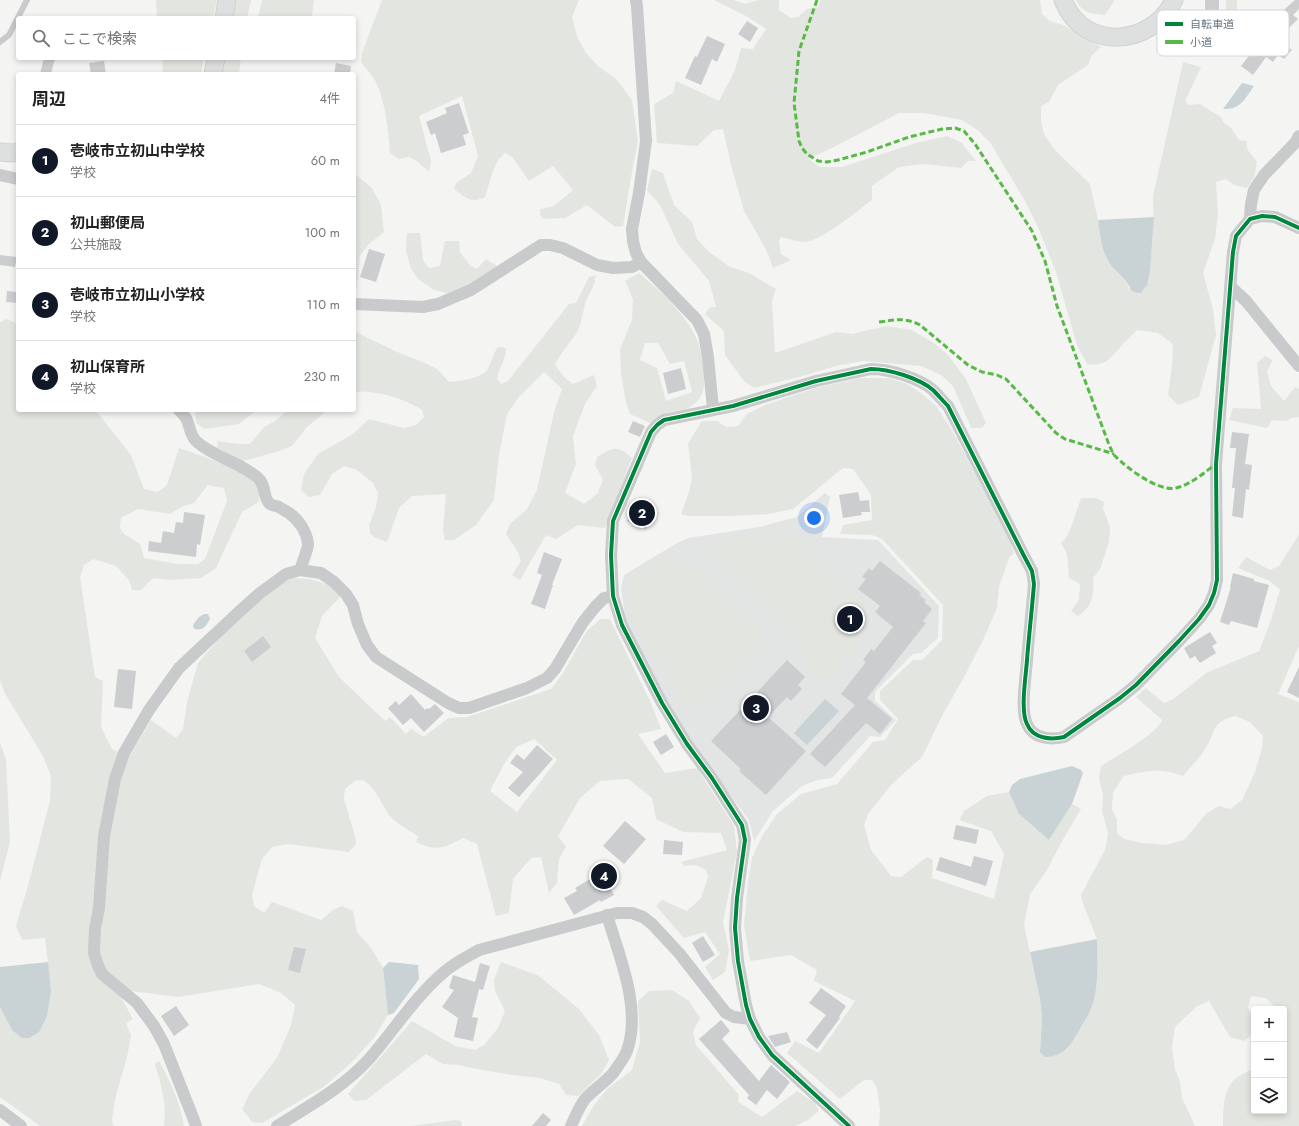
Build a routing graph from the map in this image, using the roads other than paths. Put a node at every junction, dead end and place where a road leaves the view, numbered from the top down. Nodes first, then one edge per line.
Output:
1 (27, 0) edge
2 (227, 0) edge
3 (1063, 0) edge
4 (1174, 0) edge
5 (638, 2) edge
6 (1169, 10) edge
7 (19, 16) edge
8 (224, 16) edge
9 (16, 21) edge
10 (1157, 23) edge
11 (0, 42) edge
12 (216, 60) edge
13 (213, 72) edge
14 (1299, 136) edge
15 (0, 152) edge
16 (16, 152) edge
17 (0, 175) edge
18 (16, 179) edge
19 (1250, 219) junction
20 (1299, 228) edge
21 (642, 262) junction
22 (1231, 287) junction
23 (356, 304) edge
24 (1299, 366) edge
25 (713, 409) junction
26 (181, 412) edge
27 (300, 570) junction
28 (613, 596) junction
29 (607, 915) junction
30 (750, 1019) junction
31 (0, 1110) edge
32 (21, 1126) edge
33 (196, 1126) edge
34 (277, 1126) edge
35 (571, 1126) edge
36 (849, 1126) edge

1 - 7 lane
2 - 8 main road
3 - 10 main road
4 - 6 main road
5 - 21 street
9 - 11 lane
12 - 13 main road
14 - 19 street
15 - 16 main road
17 - 18 street
19 - 20 street
19 - 22 street
21 - 23 street
21 - 25 street
22 - 24 street
22 - 25 street
25 - 28 street
26 - 27 street
27 - 28 street
27 - 33 street
28 - 30 street
29 - 30 street
29 - 34 street
29 - 35 street
30 - 36 street
31 - 32 street

